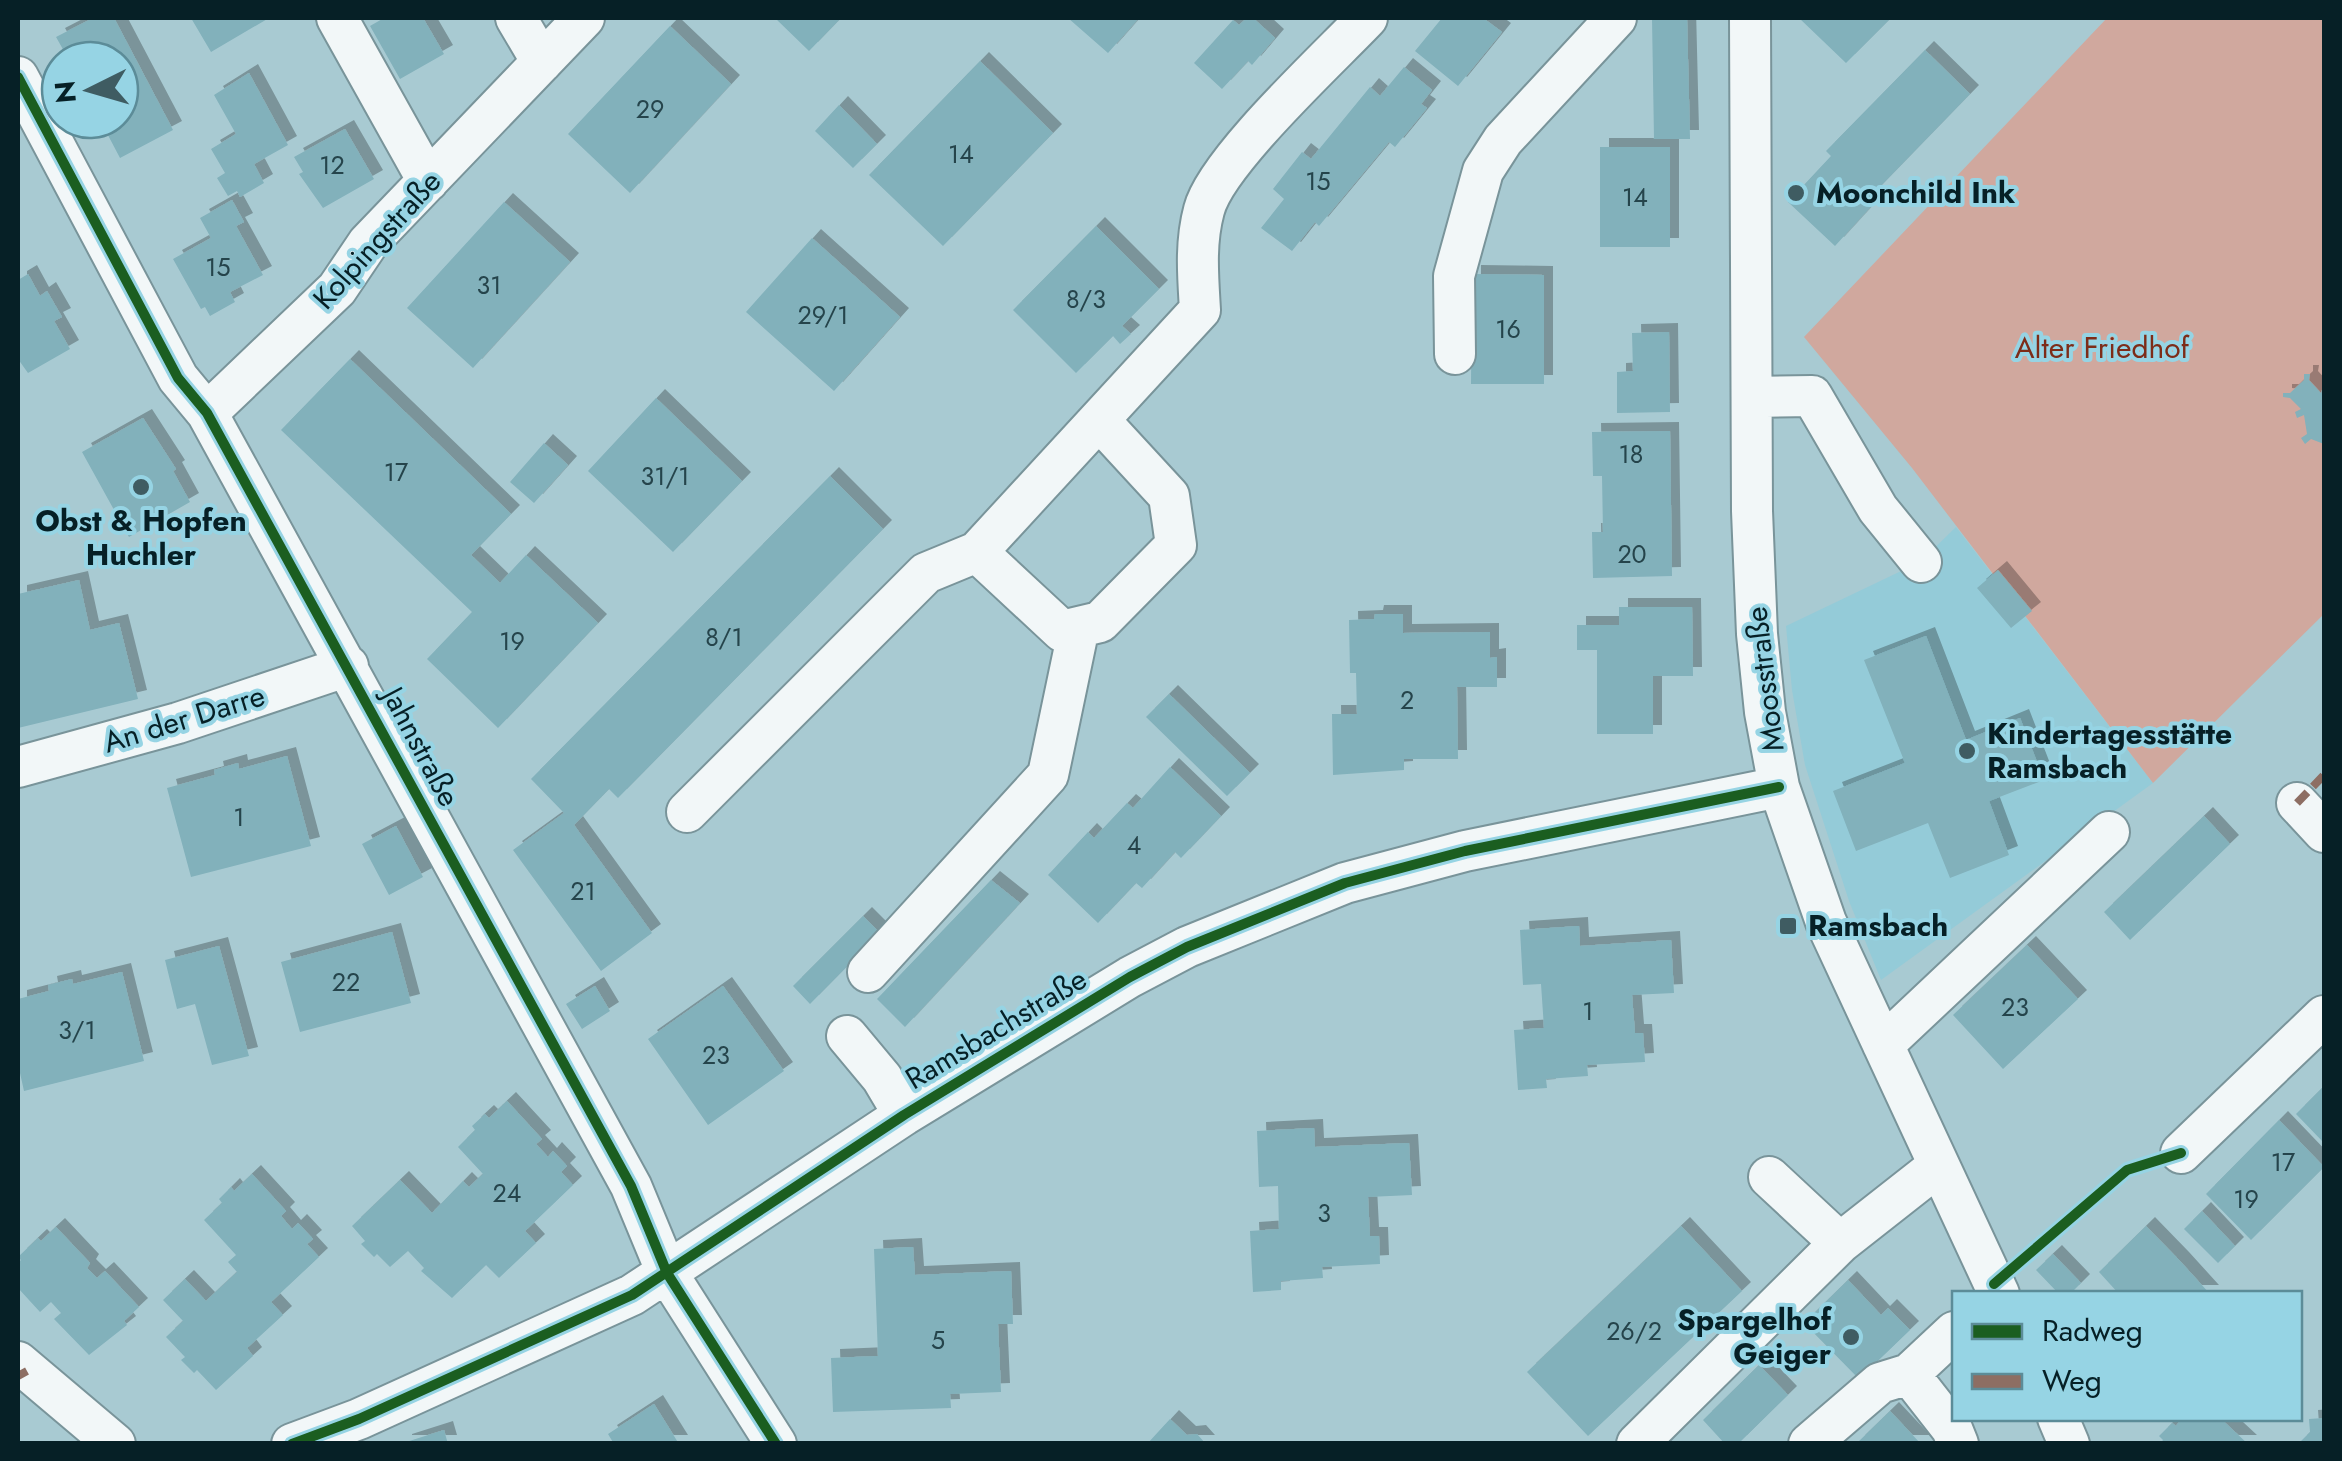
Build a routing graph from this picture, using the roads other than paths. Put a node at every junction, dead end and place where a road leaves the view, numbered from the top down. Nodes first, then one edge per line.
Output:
1 (336, 18) edge
2 (516, 18) edge
3 (584, 18) edge
4 (1367, 18) edge
5 (1616, 18) edge
6 (1750, 18) edge
7 (542, 62) junction
8 (18, 77) edge
9 (428, 181) junction
10 (1455, 354) dead end
11 (1752, 398) junction
12 (207, 413) junction
13 (1099, 420) junction
14 (977, 552) junction
15 (1920, 562) dead end
16 (1079, 627) junction
17 (348, 666) junction
18 (18, 767) edge
19 (1779, 788) junction
20 (687, 812) dead end
21 (2110, 832) dead end
22 (868, 972) dead end
23 (2324, 1016) edge
24 (847, 1036) dead end
25 (1882, 1045) junction
26 (904, 1115) junction
27 (2181, 1153) dead end
28 (1938, 1166) junction
29 (1769, 1177) dead end
30 (1840, 1243) junction
31 (667, 1273) junction
32 (1997, 1291) edge
33 (1952, 1334) edge
34 (18, 1362) edge
35 (1909, 1374) junction
36 (2059, 1421) edge
37 (115, 1444) edge
38 (292, 1444) edge
39 (776, 1444) edge
40 (1637, 1444) edge
41 (1809, 1444) edge
42 (1958, 1444) edge
43 (2070, 1444) edge

1 - 9 street
2 - 7 street
3 - 7 street, Kolpingstraße
4 - 13 street
5 - 10 street
6 - 11 street, Moosstraße
7 - 9 street, Kolpingstraße
8 - 12 street, Jahnstraße
9 - 12 street, Kolpingstraße
11 - 15 street
11 - 19 street, Moosstraße
12 - 17 street, Jahnstraße
13 - 14 street
13 - 16 street
14 - 16 street
14 - 20 street
16 - 22 street
17 - 18 street, An der Darre
17 - 31 street, Jahnstraße
19 - 25 street, Moosstraße
19 - 26 street, Ramsbachstraße
21 - 25 street
23 - 27 street
24 - 26 street
25 - 28 street, Moosstraße
26 - 31 street, Ramsbachstraße
28 - 30 street
28 - 32 street, Moosstraße
29 - 30 street
30 - 40 street
31 - 38 street, Ramsbachstraße
31 - 39 street, Jahnstraße
33 - 35 street
34 - 37 street
35 - 41 street
35 - 42 street
36 - 43 street

